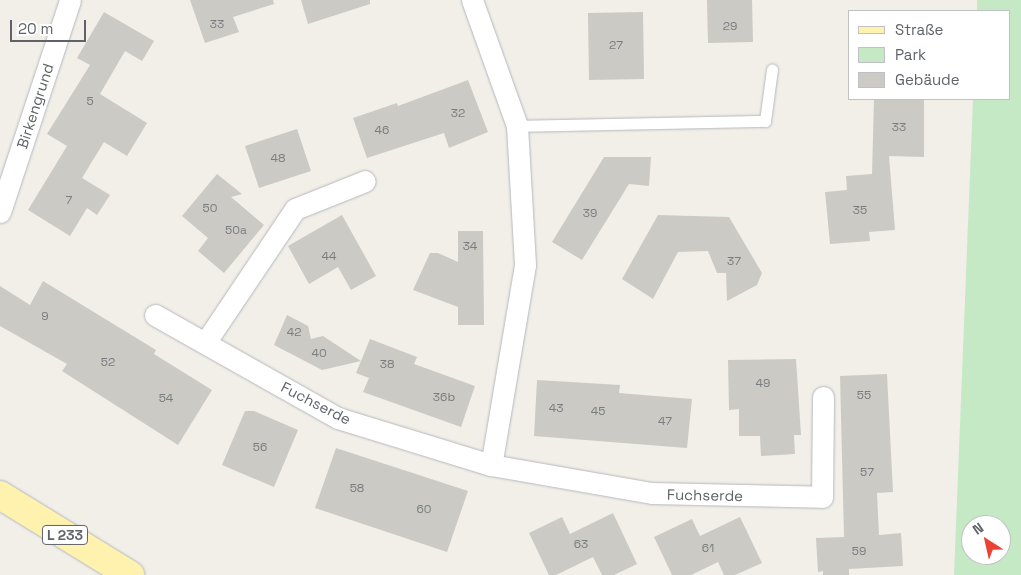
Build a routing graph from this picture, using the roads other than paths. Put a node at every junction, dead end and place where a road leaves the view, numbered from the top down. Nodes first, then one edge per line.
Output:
1 (70, 0) edge
2 (472, 0) edge
3 (772, 69) dead end
4 (517, 126) junction
5 (365, 181) dead end
6 (0, 212) edge
7 (155, 315) dead end
8 (205, 343) junction
9 (823, 397) dead end
10 (491, 465) junction
11 (0, 495) edge
12 (130, 575) edge

1 - 6 street, Birkengrund
2 - 4 street
3 - 4 lane
4 - 10 street
5 - 8 street
7 - 8 street, Fuchserde
8 - 10 street, Fuchserde
9 - 10 street, Fuchserde
11 - 12 main road, L 233

